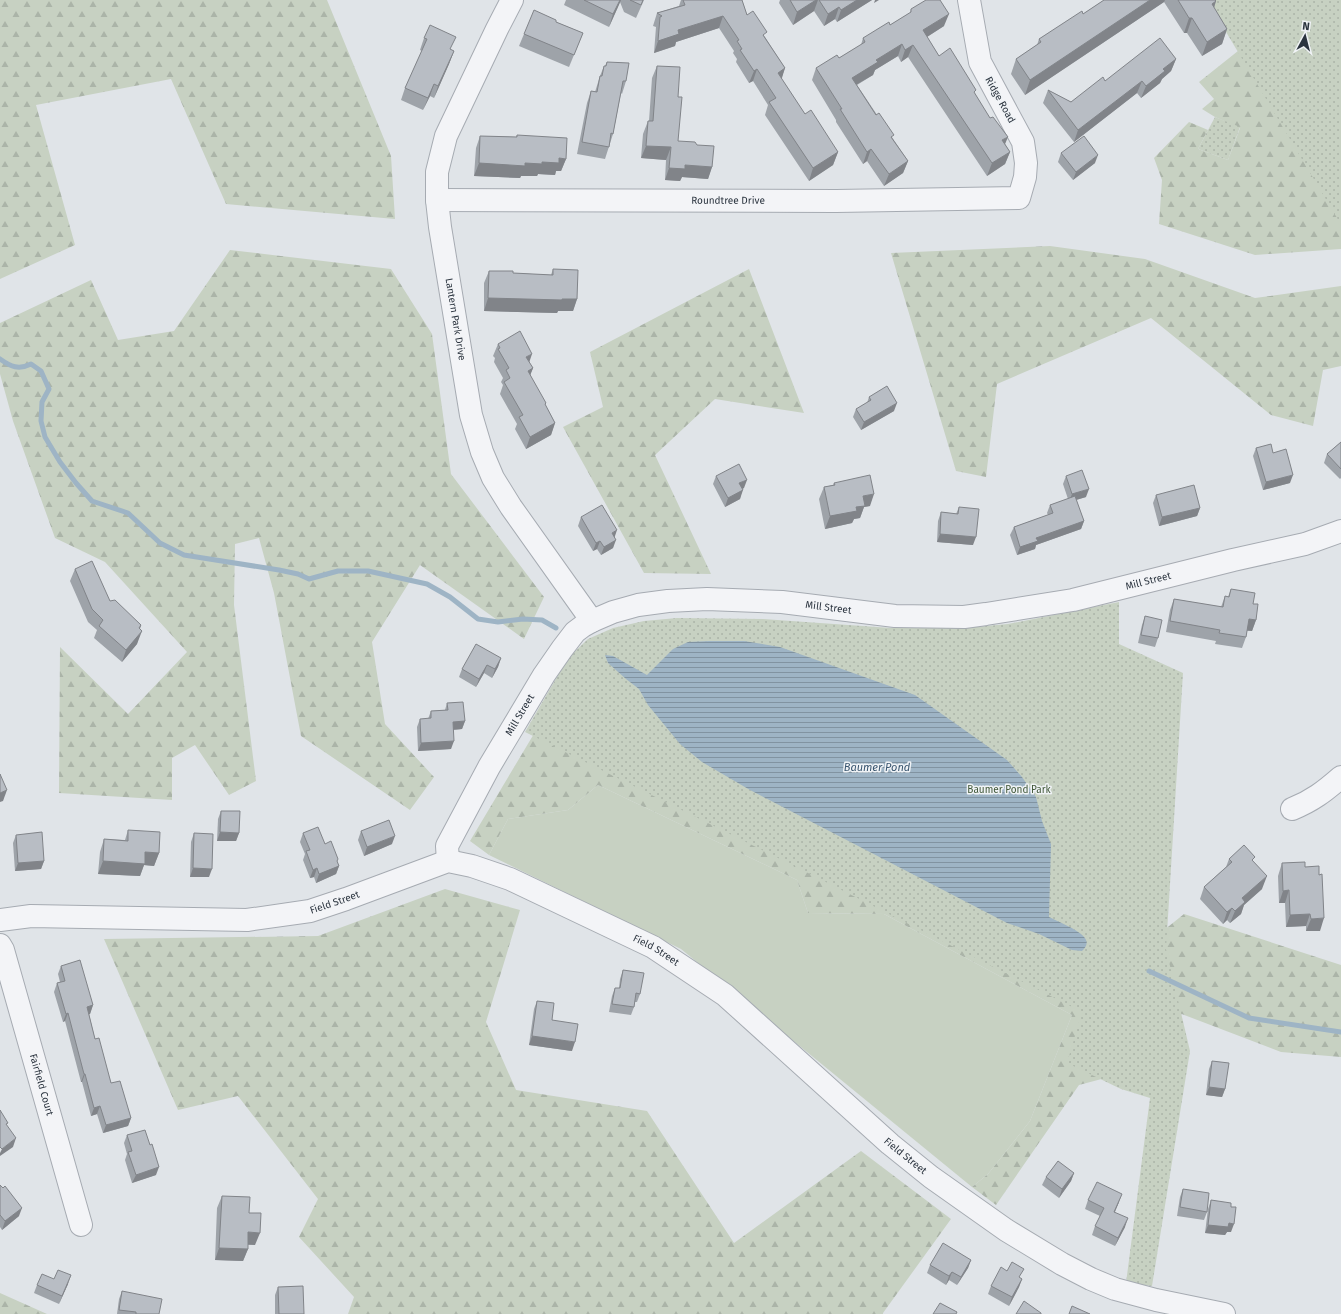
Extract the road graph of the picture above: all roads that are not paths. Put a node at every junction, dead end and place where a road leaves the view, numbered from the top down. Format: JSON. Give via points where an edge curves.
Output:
{"nodes":[{"id":1,"x":512,"y":0,"type":"edge"},
{"id":2,"x":969,"y":0,"type":"edge"},
{"id":3,"x":1019,"y":198,"type":"joint"},
{"id":4,"x":437,"y":200,"type":"junction"},
{"id":5,"x":1341,"y":531,"type":"edge"},
{"id":6,"x":592,"y":621,"type":"junction"},
{"id":7,"x":1341,"y":777,"type":"edge"},
{"id":8,"x":1292,"y":809,"type":"dead end"},
{"id":9,"x":448,"y":860,"type":"junction"},
{"id":10,"x":0,"y":920,"type":"edge"},
{"id":11,"x":0,"y":945,"type":"edge"},
{"id":12,"x":81,"y":1225,"type":"dead end"},
{"id":13,"x":1224,"y":1314,"type":"edge"}],
"edges":[{"from":1,"to":4,"type":"street","name":"Lantern Park Drive","via":[[446,136],[437,172]]},
{"from":2,"to":3,"type":"street","name":"Ridge Road","via":[[980,62],[1023,142],[1026,163]]},
{"from":3,"to":4,"type":"street","name":"Roundtree Drive","via":[[836,201]]},
{"from":4,"to":6,"type":"street","name":"Lantern Park Drive","via":[[471,415],[482,452],[492,478]]},
{"from":5,"to":6,"type":"street","name":"Mill Street","via":[[1305,544],[1073,600],[986,614],[895,616],[782,602],[707,599],[638,605]]},
{"from":6,"to":9,"type":"street","name":"Mill Street","via":[[575,632],[544,675],[516,721],[447,846]]},
{"from":7,"to":8,"type":"street","via":[[1321,795]]},
{"from":9,"to":10,"type":"street","name":"Field Street","via":[[310,911],[247,920],[31,916]]},
{"from":9,"to":13,"type":"street","name":"Field Street","via":[[510,879],[653,947],[725,996],[890,1144],[931,1177],[1006,1230],[1062,1264],[1115,1289]]},
{"from":11,"to":12,"type":"street","name":"Fairfield Court"}]}
